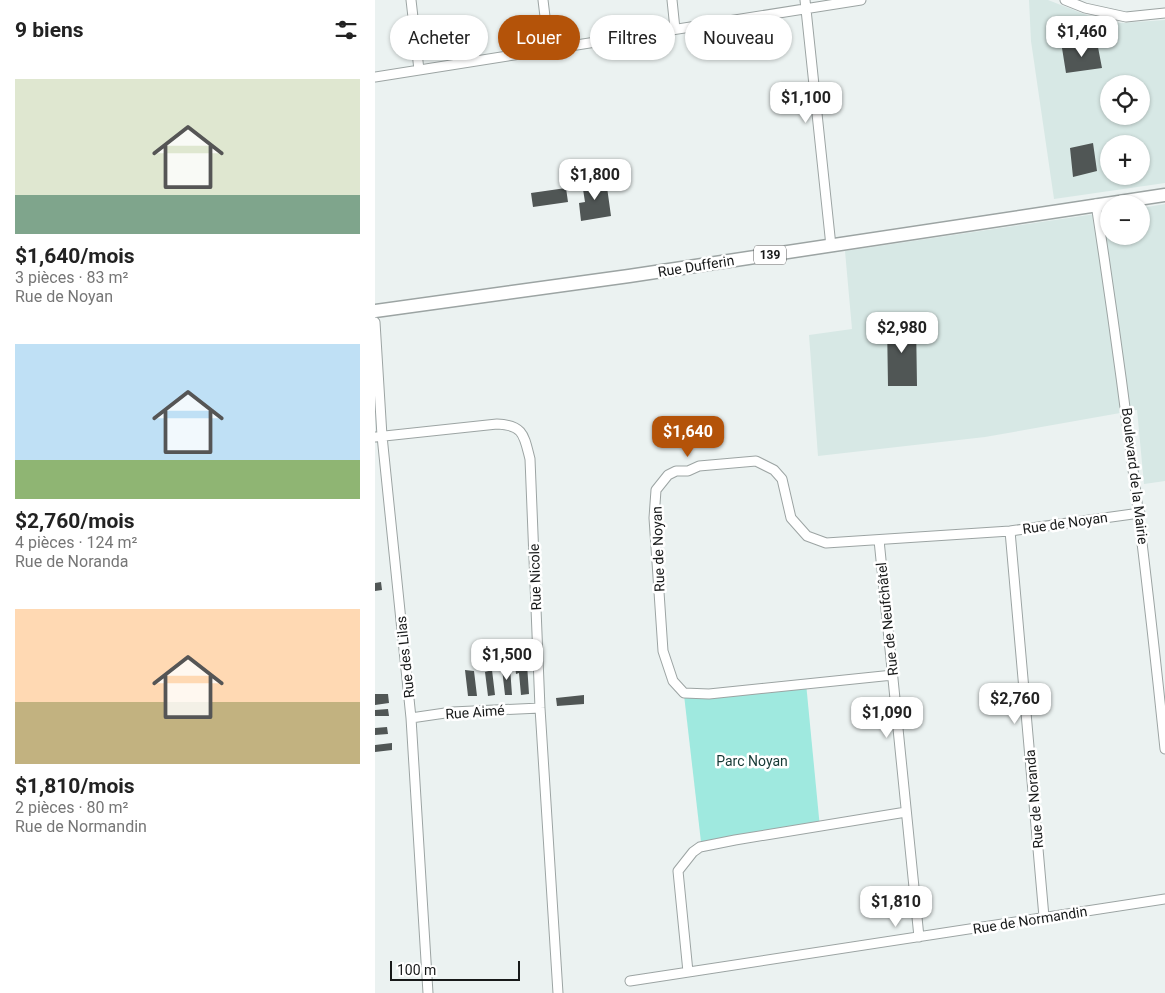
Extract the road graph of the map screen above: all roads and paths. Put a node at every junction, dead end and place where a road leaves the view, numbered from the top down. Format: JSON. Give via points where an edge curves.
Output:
{"nodes":[{"id":1,"x":411,"y":0,"type":"edge"},
{"id":2,"x":543,"y":0,"type":"edge"},
{"id":3,"x":672,"y":0,"type":"edge"},
{"id":4,"x":861,"y":0,"type":"edge"},
{"id":5,"x":1065,"y":0,"type":"edge"},
{"id":6,"x":806,"y":5,"type":"edge"},
{"id":7,"x":1165,"y":13,"type":"edge"},
{"id":8,"x":545,"y":15,"type":"edge"},
{"id":9,"x":674,"y":15,"type":"edge"},
{"id":10,"x":675,"y":29,"type":"edge"},
{"id":11,"x":498,"y":58,"type":"edge"},
{"id":12,"x":419,"y":70,"type":"junction"},
{"id":13,"x":375,"y":77,"type":"edge"},
{"id":14,"x":1165,"y":195,"type":"edge"},
{"id":15,"x":1096,"y":204,"type":"junction"},
{"id":16,"x":831,"y":246,"type":"junction"},
{"id":17,"x":375,"y":311,"type":"edge"},
{"id":18,"x":375,"y":322,"type":"edge"},
{"id":19,"x":379,"y":436,"type":"edge"},
{"id":20,"x":1140,"y":513,"type":"junction"},
{"id":21,"x":1010,"y":531,"type":"junction"},
{"id":22,"x":879,"y":540,"type":"junction"},
{"id":23,"x":1165,"y":641,"type":"edge"},
{"id":24,"x":1154,"y":642,"type":"junction"},
{"id":25,"x":893,"y":675,"type":"junction"},
{"id":26,"x":540,"y":708,"type":"junction"},
{"id":27,"x":411,"y":718,"type":"junction"},
{"id":28,"x":1165,"y":749,"type":"edge"},
{"id":29,"x":906,"y":812,"type":"junction"},
{"id":30,"x":1165,"y":899,"type":"edge"},
{"id":31,"x":1044,"y":918,"type":"junction"},
{"id":32,"x":919,"y":936,"type":"junction"},
{"id":33,"x":688,"y":972,"type":"junction"},
{"id":34,"x":630,"y":980,"type":"dead end"},
{"id":35,"x":428,"y":993,"type":"edge"},
{"id":36,"x":558,"y":993,"type":"edge"}],
"edges":[{"from":1,"to":12,"type":"street"},
{"from":2,"to":8,"type":"street"},
{"from":3,"to":9,"type":"street"},
{"from":4,"to":6,"type":"street"},
{"from":5,"to":7,"type":"street","via":[[1126,17]]},
{"from":6,"to":10,"type":"street"},
{"from":6,"to":16,"type":"street"},
{"from":11,"to":12,"type":"street"},
{"from":12,"to":13,"type":"street"},
{"from":14,"to":15,"type":"main road","name":"Rue Dufferin","number":"139"},
{"from":15,"to":16,"type":"main road","name":"Rue Dufferin","number":"139"},
{"from":15,"to":20,"type":"street","name":"Boulevard de la Mairie"},
{"from":16,"to":17,"type":"main road","name":"Rue Dufferin","number":"139"},
{"from":18,"to":19,"type":"street","name":"Rue des Lilas"},
{"from":19,"to":26,"type":"street","name":"Rue Nicole","via":[[497,424],[512,424],[524,435],[530,459]]},
{"from":19,"to":27,"type":"street","name":"Rue des Lilas"},
{"from":20,"to":21,"type":"street","name":"Rue de Noyan"},
{"from":20,"to":24,"type":"street","name":"Boulevard de la Mairie"},
{"from":21,"to":22,"type":"street","name":"Rue de Noyan"},
{"from":21,"to":31,"type":"street","name":"Rue de Noranda"},
{"from":22,"to":25,"type":"street","name":"Rue de Neufchâtel"},
{"from":22,"to":25,"type":"street","name":"Rue de Noyan","via":[[827,543],[807,536],[791,518],[781,479],[774,470],[756,461],[676,471],[668,474],[657,490],[654,518],[663,651],[673,681],[684,693],[709,694]]},
{"from":23,"to":24,"type":"street"},
{"from":24,"to":28,"type":"street","name":"Boulevard de la Mairie"},
{"from":25,"to":29,"type":"street","name":"Rue de Neufchâtel"},
{"from":26,"to":27,"type":"street","name":"Rue Aimé","via":[[452,712]]},
{"from":26,"to":36,"type":"street","name":"Rue Nicole"},
{"from":27,"to":35,"type":"street","name":"Rue des Lilas"},
{"from":29,"to":32,"type":"street","name":"Rue de Neufchâtel"},
{"from":29,"to":33,"type":"street","via":[[735,840],[700,847],[693,852],[678,871]]},
{"from":30,"to":31,"type":"street","name":"Rue de Normandin"},
{"from":31,"to":32,"type":"street","name":"Rue de Normandin"},
{"from":32,"to":33,"type":"street","name":"Rue de Normandin"},
{"from":33,"to":34,"type":"street","name":"Rue de Normandin"}]}
